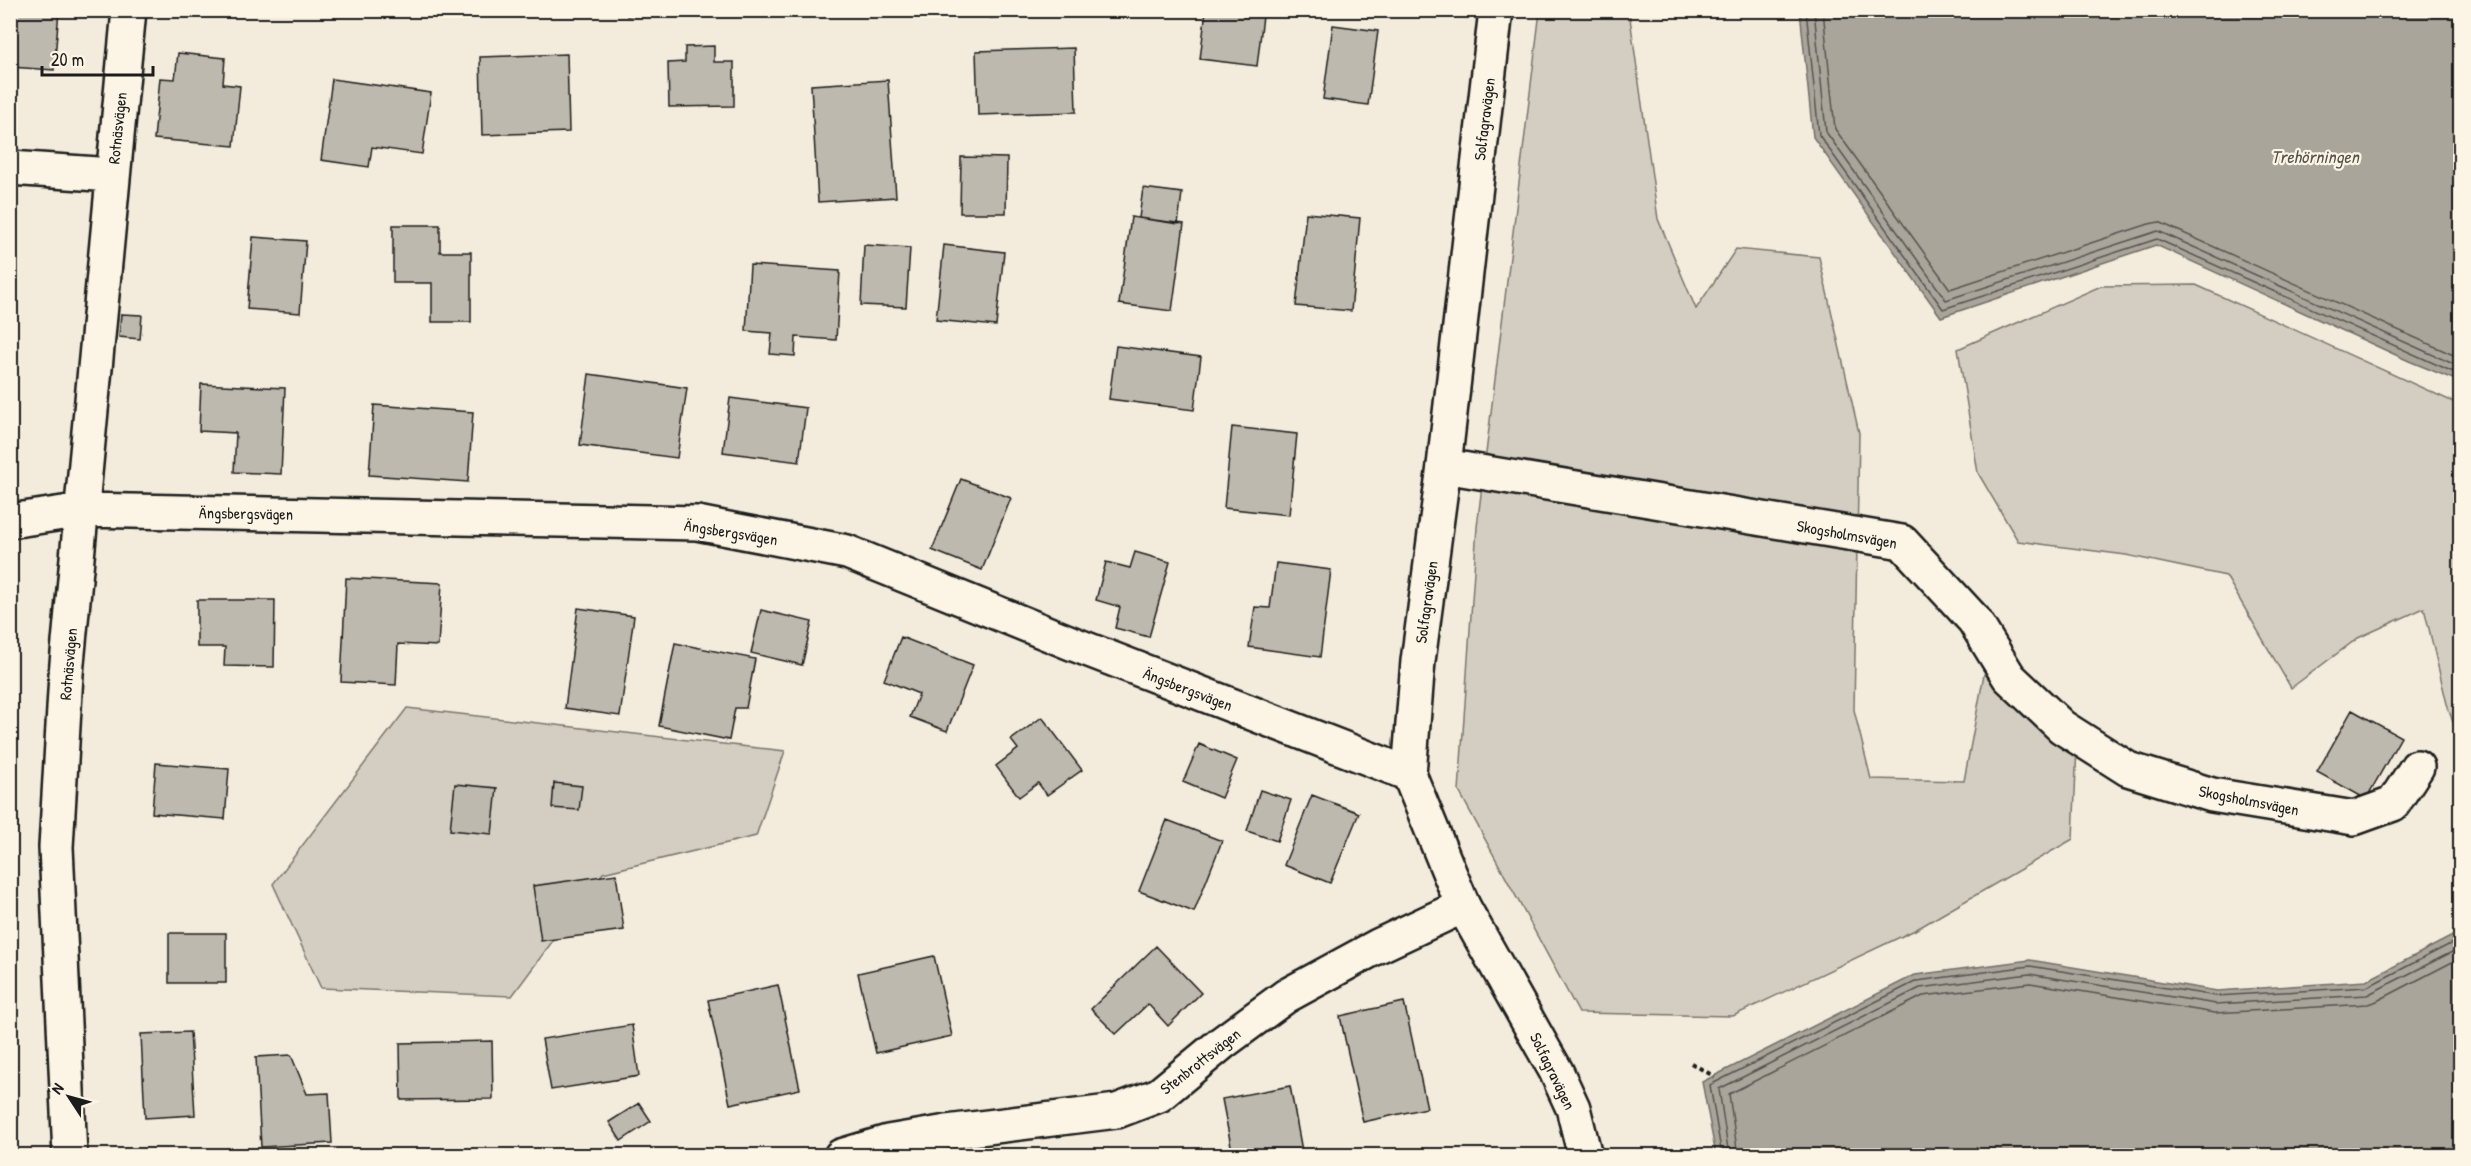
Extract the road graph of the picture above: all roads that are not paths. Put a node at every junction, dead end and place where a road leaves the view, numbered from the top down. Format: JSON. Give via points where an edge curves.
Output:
{"nodes":[{"id":1,"x":129,"y":10,"type":"edge"},
{"id":2,"x":1496,"y":10,"type":"edge"},
{"id":3,"x":10,"y":168,"type":"edge"},
{"id":4,"x":112,"y":175,"type":"junction"},
{"id":5,"x":1444,"y":466,"type":"junction"},
{"id":6,"x":83,"y":510,"type":"junction"},
{"id":7,"x":10,"y":521,"type":"edge"},
{"id":8,"x":2417,"y":767,"type":"dead end"},
{"id":9,"x":1408,"y":774,"type":"junction"},
{"id":10,"x":1463,"y":906,"type":"junction"},
{"id":11,"x":70,"y":1155,"type":"edge"},
{"id":12,"x":841,"y":1155,"type":"edge"},
{"id":13,"x":1585,"y":1155,"type":"edge"}],
"edges":[{"from":1,"to":4,"type":"street","name":"Rotnäsvägen"},
{"from":2,"to":5,"type":"street","name":"Solfagravägen"},
{"from":3,"to":4,"type":"street","name":"Rotnäsvägen"},
{"from":4,"to":6,"type":"street","name":"Rotnäsvägen"},
{"from":5,"to":8,"type":"street","name":"Skogsholmsvägen","via":[[1902,542],[1974,620],[2009,677],[2062,727],[2128,769],[2159,779],[2212,795],[2354,818],[2393,804]]},
{"from":5,"to":9,"type":"street","name":"Solfagravägen","via":[[1418,661]]},
{"from":6,"to":7,"type":"street","name":"Ängsbergsvägen"},
{"from":6,"to":9,"type":"street","name":"Ängsbergsvägen","via":[[697,523],[847,552]]},
{"from":6,"to":11,"type":"street","name":"Rotnäsvägen","via":[[66,674],[56,847]]},
{"from":9,"to":10,"type":"street","name":"Solfagravägen"},
{"from":10,"to":12,"type":"street","name":"Stenbrottsvägen","via":[[1286,996],[1159,1095],[1117,1111],[947,1132]]},
{"from":10,"to":13,"type":"street","name":"Solfagravägen","via":[[1556,1071],[1573,1108]]}]}
